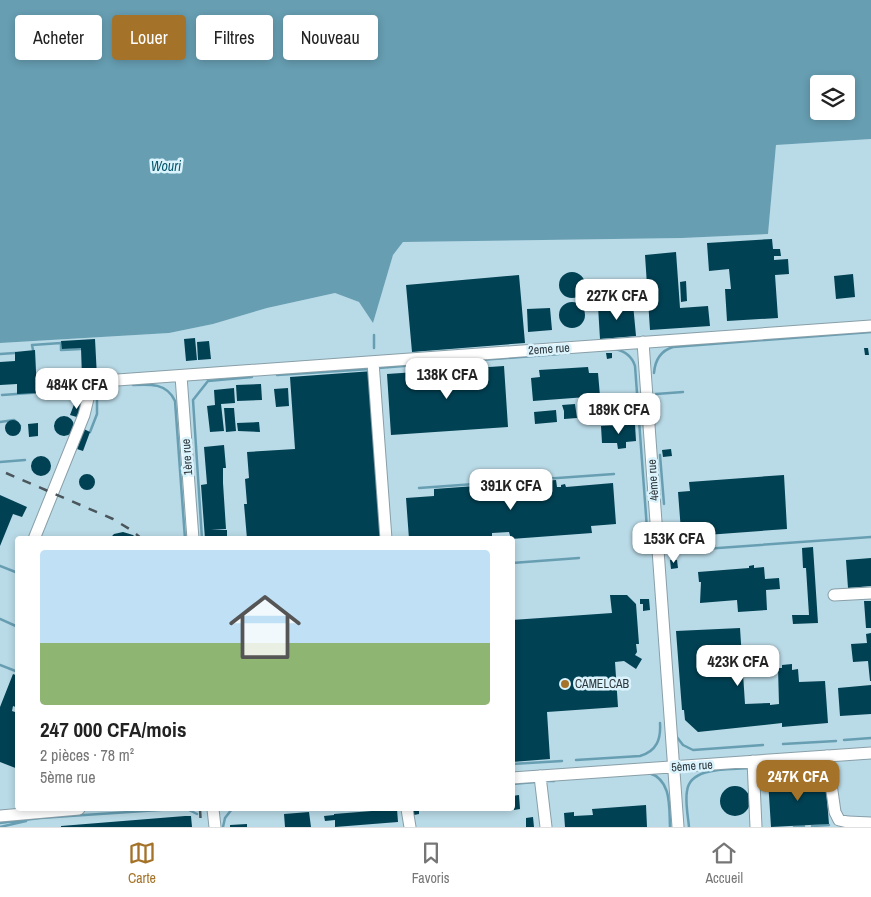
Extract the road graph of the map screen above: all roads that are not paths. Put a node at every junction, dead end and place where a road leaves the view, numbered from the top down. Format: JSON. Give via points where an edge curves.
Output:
{"nodes":[{"id":1,"x":871,"y":326,"type":"edge"},
{"id":2,"x":643,"y":342,"type":"junction"},
{"id":3,"x":373,"y":362,"type":"junction"},
{"id":4,"x":181,"y":376,"type":"junction"},
{"id":5,"x":92,"y":382,"type":"junction"},
{"id":6,"x":48,"y":386,"type":"dead end"},
{"id":7,"x":35,"y":536,"type":"edge"},
{"id":8,"x":193,"y":536,"type":"edge"},
{"id":9,"x":386,"y":536,"type":"edge"},
{"id":10,"x":871,"y":593,"type":"edge"},
{"id":11,"x":834,"y":595,"type":"dead end"},
{"id":12,"x":871,"y":753,"type":"edge"},
{"id":13,"x":827,"y":756,"type":"junction"},
{"id":14,"x":753,"y":761,"type":"junction"},
{"id":15,"x":673,"y":767,"type":"junction"},
{"id":16,"x":540,"y":776,"type":"junction"},
{"id":17,"x":515,"y":778,"type":"edge"},
{"id":18,"x":46,"y":811,"type":"edge"},
{"id":19,"x":213,"y":811,"type":"edge"},
{"id":20,"x":407,"y":811,"type":"edge"},
{"id":21,"x":0,"y":816,"type":"edge"},
{"id":22,"x":871,"y":823,"type":"edge"},
{"id":23,"x":215,"y":827,"type":"edge"},
{"id":24,"x":410,"y":827,"type":"edge"},
{"id":25,"x":546,"y":827,"type":"edge"},
{"id":26,"x":678,"y":827,"type":"edge"},
{"id":27,"x":756,"y":827,"type":"edge"}],
"edges":[{"from":1,"to":2,"type":"street","name":"2eme rue"},
{"from":2,"to":3,"type":"street","name":"2eme rue"},
{"from":2,"to":15,"type":"street","name":"4ème rue"},
{"from":3,"to":4,"type":"street","name":"2eme rue"},
{"from":3,"to":9,"type":"street"},
{"from":4,"to":5,"type":"street","name":"2eme rue"},
{"from":4,"to":8,"type":"street","name":"1ère rue"},
{"from":5,"to":6,"type":"street","name":"2eme rue"},
{"from":5,"to":7,"type":"street","via":[[84,415]]},
{"from":10,"to":11,"type":"street"},
{"from":12,"to":13,"type":"street","name":"5ème rue"},
{"from":13,"to":14,"type":"street","name":"5ème rue"},
{"from":13,"to":22,"type":"street","via":[[839,820]]},
{"from":14,"to":15,"type":"street","name":"5ème rue"},
{"from":14,"to":27,"type":"street"},
{"from":15,"to":16,"type":"street","name":"5ème rue"},
{"from":15,"to":26,"type":"street","name":"4ème rue"},
{"from":16,"to":17,"type":"street","name":"5ème rue"},
{"from":16,"to":25,"type":"street"},
{"from":18,"to":21,"type":"street"},
{"from":19,"to":23,"type":"street"},
{"from":20,"to":24,"type":"street"}]}
